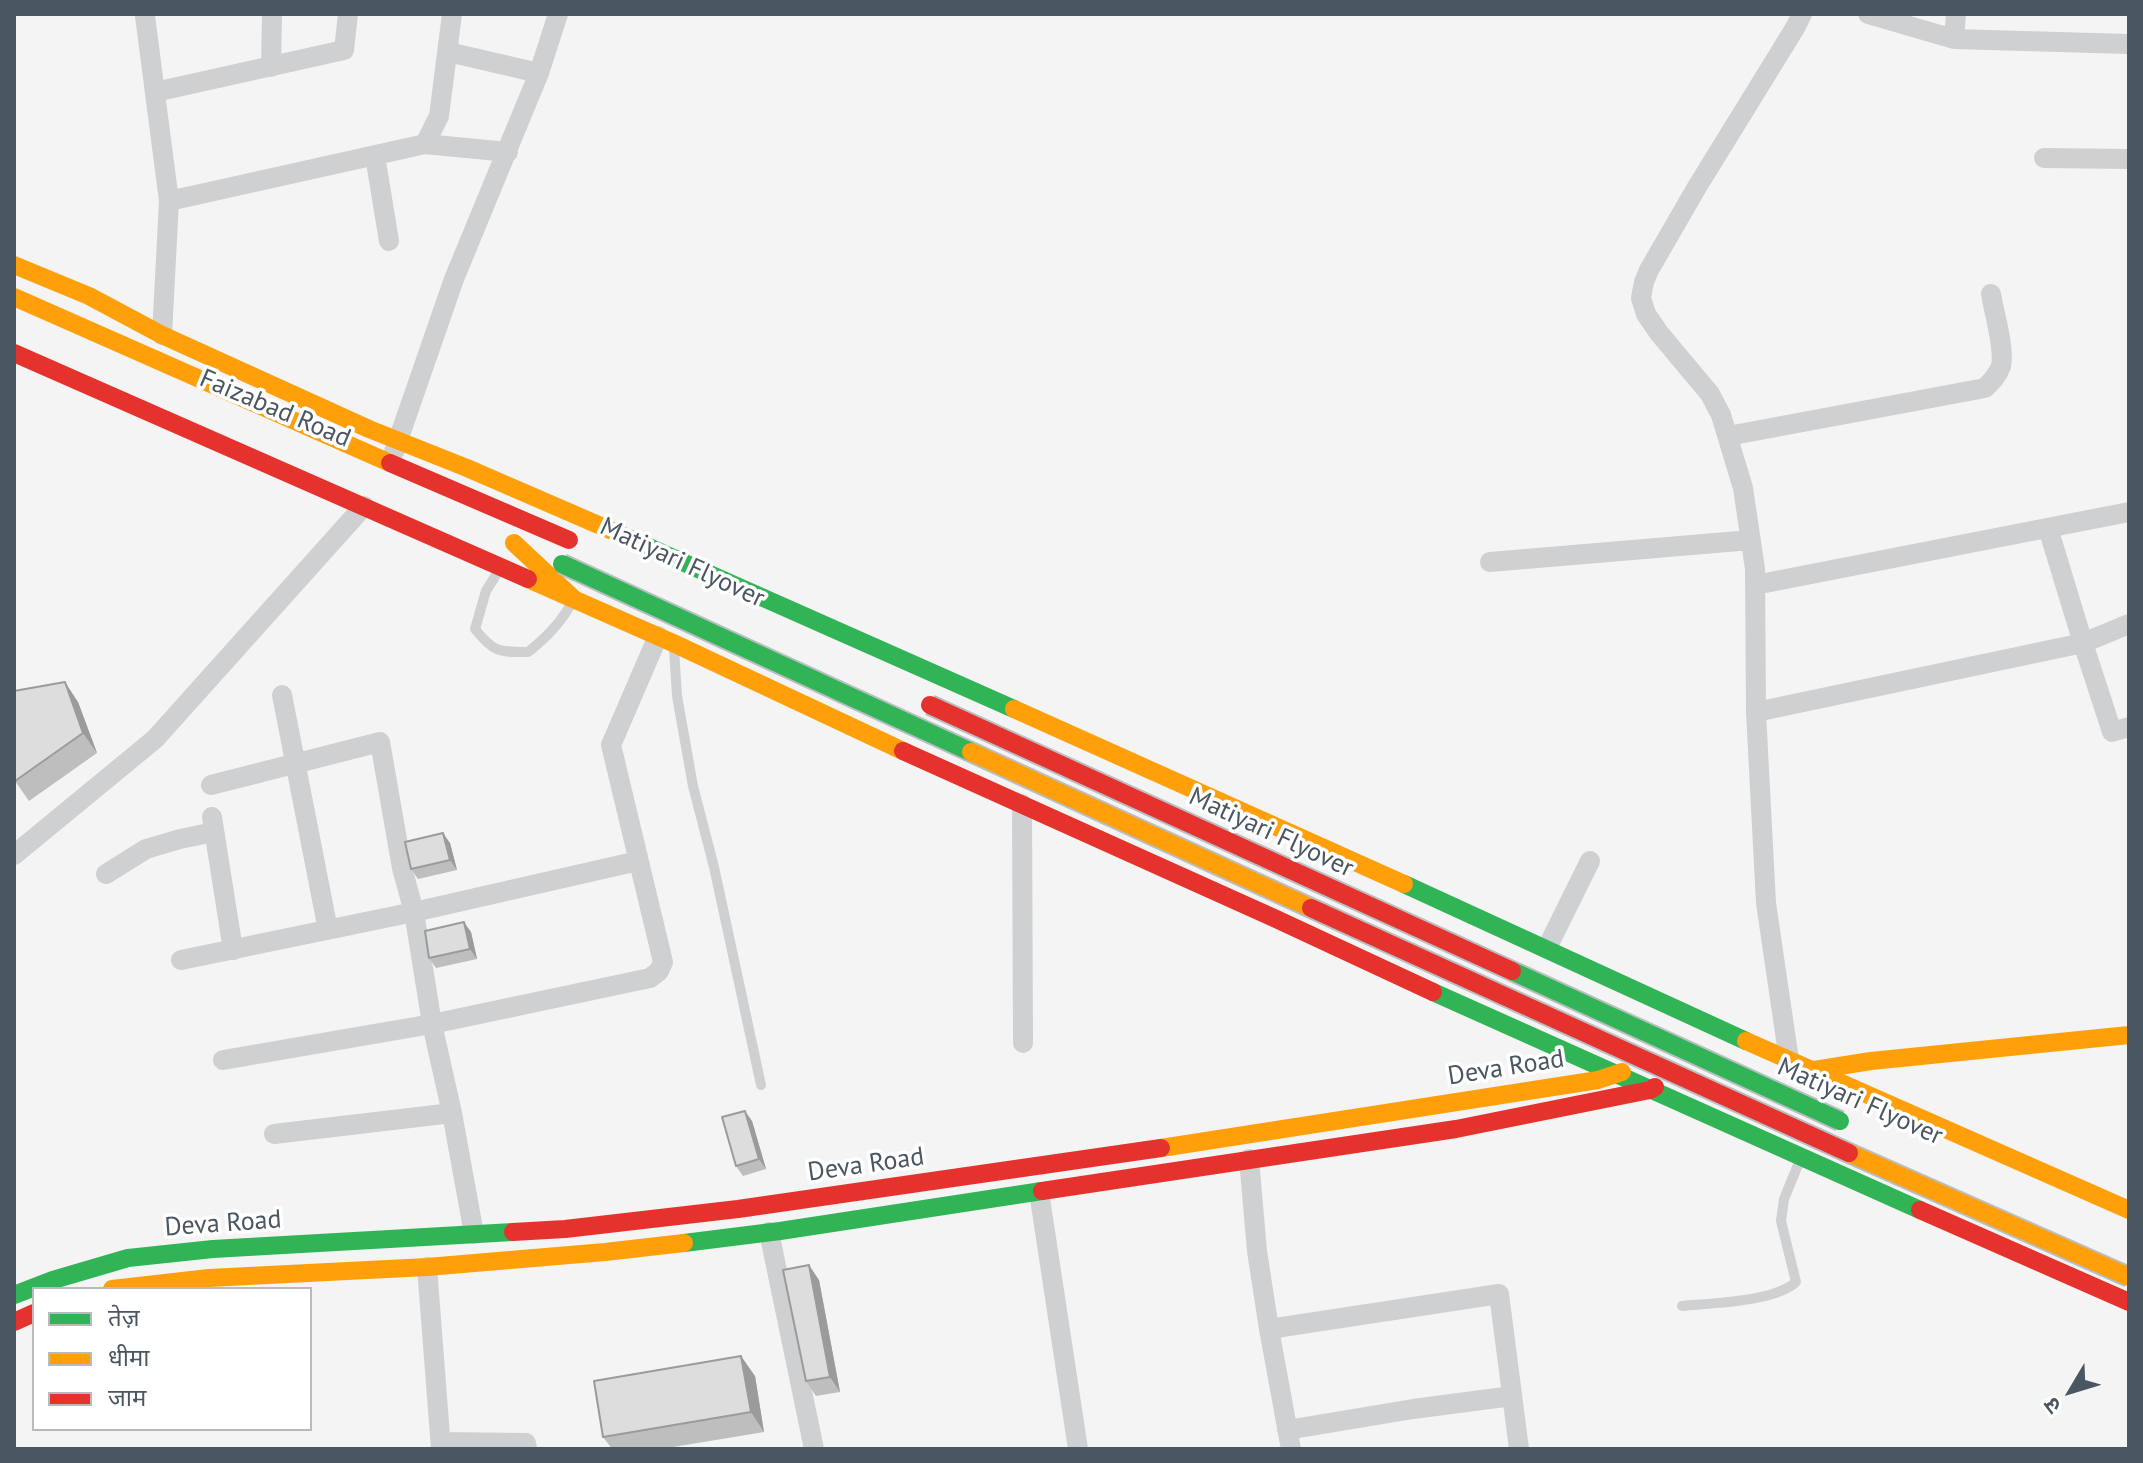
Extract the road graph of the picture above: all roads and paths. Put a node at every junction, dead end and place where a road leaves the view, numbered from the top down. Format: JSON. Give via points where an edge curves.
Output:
{"nodes":[{"id":1,"x":272,"y":14,"type":"edge"},
{"id":2,"x":348,"y":14,"type":"edge"},
{"id":3,"x":452,"y":14,"type":"edge"},
{"id":4,"x":558,"y":14,"type":"edge"},
{"id":5,"x":1802,"y":14,"type":"edge"},
{"id":6,"x":1868,"y":14,"type":"edge"},
{"id":7,"x":1956,"y":14,"type":"edge"},
{"id":8,"x":145,"y":16,"type":"dead end"},
{"id":9,"x":1954,"y":39,"type":"junction"},
{"id":10,"x":2129,"y":44,"type":"edge"},
{"id":11,"x":448,"y":52,"type":"junction"},
{"id":12,"x":271,"y":67,"type":"junction"},
{"id":13,"x":539,"y":73,"type":"junction"},
{"id":14,"x":155,"y":92,"type":"junction"},
{"id":15,"x":425,"y":144,"type":"junction"},
{"id":16,"x":508,"y":152,"type":"junction"},
{"id":17,"x":375,"y":156,"type":"junction"},
{"id":18,"x":2044,"y":158,"type":"dead end"},
{"id":19,"x":2129,"y":159,"type":"edge"},
{"id":20,"x":169,"y":201,"type":"junction"},
{"id":21,"x":389,"y":241,"type":"dead end"},
{"id":22,"x":14,"y":265,"type":"edge"},
{"id":23,"x":1991,"y":294,"type":"dead end"},
{"id":24,"x":14,"y":297,"type":"edge"},
{"id":25,"x":162,"y":335,"type":"junction"},
{"id":26,"x":14,"y":353,"type":"edge"},
{"id":27,"x":369,"y":429,"type":"junction"},
{"id":28,"x":327,"y":436,"type":"junction"},
{"id":29,"x":1728,"y":436,"type":"junction"},
{"id":30,"x":397,"y":440,"type":"junction"},
{"id":31,"x":390,"y":463,"type":"junction"},
{"id":32,"x":364,"y":506,"type":"junction"},
{"id":33,"x":2129,"y":512,"type":"edge"},
{"id":34,"x":2048,"y":528,"type":"junction"},
{"id":35,"x":1751,"y":540,"type":"junction"},
{"id":36,"x":576,"y":543,"type":"dead end"},
{"id":37,"x":1490,"y":562,"type":"dead end"},
{"id":38,"x":501,"y":566,"type":"junction"},
{"id":39,"x":1755,"y":585,"type":"junction"},
{"id":40,"x":573,"y":598,"type":"junction"},
{"id":41,"x":2129,"y":624,"type":"edge"},
{"id":42,"x":666,"y":640,"type":"junction"},
{"id":43,"x":2083,"y":643,"type":"junction"},
{"id":44,"x":282,"y":695,"type":"dead end"},
{"id":45,"x":913,"y":698,"type":"dead end"},
{"id":46,"x":1756,"y":712,"type":"junction"},
{"id":47,"x":2129,"y":727,"type":"edge"},
{"id":48,"x":297,"y":763,"type":"junction"},
{"id":49,"x":211,"y":785,"type":"dead end"},
{"id":50,"x":1022,"y":804,"type":"junction"},
{"id":51,"x":14,"y":855,"type":"edge"},
{"id":52,"x":638,"y":861,"type":"junction"},
{"id":53,"x":1590,"y":861,"type":"dead end"},
{"id":54,"x":106,"y":874,"type":"dead end"},
{"id":55,"x":414,"y":912,"type":"junction"},
{"id":56,"x":328,"y":930,"type":"junction"},
{"id":57,"x":1547,"y":948,"type":"junction"},
{"id":58,"x":233,"y":950,"type":"junction"},
{"id":59,"x":181,"y":960,"type":"dead end"},
{"id":60,"x":432,"y":1024,"type":"junction"},
{"id":61,"x":1715,"y":1027,"type":"junction"},
{"id":62,"x":2129,"y":1035,"type":"edge"},
{"id":63,"x":1745,"y":1041,"type":"junction"},
{"id":64,"x":1023,"y":1043,"type":"dead end"},
{"id":65,"x":223,"y":1060,"type":"dead end"},
{"id":66,"x":1789,"y":1060,"type":"junction"},
{"id":67,"x":1814,"y":1070,"type":"junction"},
{"id":68,"x":1616,"y":1074,"type":"junction"},
{"id":69,"x":761,"y":1085,"type":"dead end"},
{"id":70,"x":1650,"y":1090,"type":"junction"},
{"id":71,"x":452,"y":1113,"type":"junction"},
{"id":72,"x":1859,"y":1130,"type":"dead end"},
{"id":73,"x":274,"y":1134,"type":"dead end"},
{"id":74,"x":1800,"y":1158,"type":"junction"},
{"id":75,"x":1249,"y":1159,"type":"junction"},
{"id":76,"x":1039,"y":1192,"type":"junction"},
{"id":77,"x":2129,"y":1210,"type":"edge"},
{"id":78,"x":769,"y":1232,"type":"junction"},
{"id":79,"x":474,"y":1234,"type":"junction"},
{"id":80,"x":427,"y":1267,"type":"junction"},
{"id":81,"x":2129,"y":1277,"type":"edge"},
{"id":82,"x":35,"y":1287,"type":"edge"},
{"id":83,"x":130,"y":1287,"type":"edge"},
{"id":84,"x":2129,"y":1302,"type":"edge"},
{"id":85,"x":1682,"y":1306,"type":"dead end"},
{"id":86,"x":1269,"y":1329,"type":"junction"},
{"id":87,"x":1512,"y":1396,"type":"junction"},
{"id":88,"x":1289,"y":1439,"type":"edge"},
{"id":89,"x":441,"y":1445,"type":"edge"},
{"id":90,"x":527,"y":1449,"type":"edge"},
{"id":91,"x":814,"y":1449,"type":"edge"},
{"id":92,"x":1078,"y":1449,"type":"edge"},
{"id":93,"x":1519,"y":1449,"type":"edge"}],
"edges":[{"from":1,"to":12,"type":"street"},
{"from":2,"to":12,"type":"street","via":[[344,50]]},
{"from":3,"to":11,"type":"street"},
{"from":4,"to":13,"type":"street"},
{"from":5,"to":29,"type":"street","via":[[1697,187],[1644,282],[1641,298],[1659,333],[1710,394]]},
{"from":6,"to":9,"type":"street"},
{"from":7,"to":9,"type":"street"},
{"from":8,"to":14,"type":"street"},
{"from":9,"to":10,"type":"street"},
{"from":11,"to":13,"type":"street"},
{"from":11,"to":15,"type":"street","via":[[439,116]]},
{"from":12,"to":14,"type":"street"},
{"from":13,"to":16,"type":"street"},
{"from":14,"to":20,"type":"street"},
{"from":15,"to":16,"type":"street"},
{"from":15,"to":17,"type":"street"},
{"from":16,"to":30,"type":"street","via":[[454,279]]},
{"from":17,"to":20,"type":"street"},
{"from":17,"to":21,"type":"street"},
{"from":18,"to":19,"type":"street"},
{"from":20,"to":25,"type":"street"},
{"from":22,"to":25,"type":"main road","via":[[89,296]]},
{"from":23,"to":29,"type":"street","via":[[2001,365],[1985,388]]},
{"from":24,"to":28,"type":"main road","name":"Faizabad Road"},
{"from":25,"to":27,"type":"main road"},
{"from":26,"to":32,"type":"main road"},
{"from":27,"to":28,"type":"main road"},
{"from":27,"to":30,"type":"main road"},
{"from":28,"to":31,"type":"main road","name":"Faizabad Road"},
{"from":29,"to":35,"type":"street"},
{"from":30,"to":31,"type":"street"},
{"from":30,"to":57,"type":"main road","via":[[660,551]]},
{"from":31,"to":36,"type":"main road","name":"Matiyari Flyover"},
{"from":32,"to":38,"type":"main road"},
{"from":32,"to":51,"type":"street","via":[[155,739]]},
{"from":33,"to":34,"type":"street"},
{"from":34,"to":39,"type":"street"},
{"from":34,"to":43,"type":"street"},
{"from":35,"to":37,"type":"street"},
{"from":35,"to":39,"type":"street"},
{"from":38,"to":40,"type":"main road"},
{"from":38,"to":40,"type":"lane","via":[[486,591],[475,629],[501,652],[528,652],[552,632]]},
{"from":39,"to":46,"type":"street"},
{"from":40,"to":42,"type":"main road"},
{"from":40,"to":81,"type":"main road","name":"Matiyari Flyover","bridge":true,"via":[[508,540],[1710,1091]]},
{"from":41,"to":43,"type":"street"},
{"from":42,"to":50,"type":"main road"},
{"from":42,"to":52,"type":"street","via":[[611,745]]},
{"from":42,"to":69,"type":"lane","via":[[693,786]]},
{"from":43,"to":46,"type":"street"},
{"from":43,"to":47,"type":"street","via":[[2112,732]]},
{"from":44,"to":48,"type":"street"},
{"from":45,"to":72,"type":"main road","name":"Matiyari Flyover","bridge":true},
{"from":46,"to":66,"type":"street","via":[[1766,903]]},
{"from":48,"to":49,"type":"street"},
{"from":48,"to":55,"type":"street","via":[[380,742]]},
{"from":48,"to":56,"type":"street"},
{"from":50,"to":64,"type":"street"},
{"from":50,"to":68,"type":"main road"},
{"from":52,"to":55,"type":"street"},
{"from":52,"to":60,"type":"street","via":[[663,962],[659,971],[650,978]]},
{"from":53,"to":57,"type":"street"},
{"from":54,"to":58,"type":"street","via":[[146,849],[213,825]]},
{"from":55,"to":56,"type":"street"},
{"from":55,"to":60,"type":"street"},
{"from":56,"to":58,"type":"street"},
{"from":57,"to":61,"type":"main road"},
{"from":58,"to":59,"type":"street"},
{"from":60,"to":65,"type":"street"},
{"from":60,"to":71,"type":"street"},
{"from":61,"to":63,"type":"main road"},
{"from":61,"to":68,"type":"main road","name":"Deva Road"},
{"from":62,"to":67,"type":"main road"},
{"from":63,"to":66,"type":"main road"},
{"from":63,"to":70,"type":"main road","name":"Deva Road"},
{"from":66,"to":67,"type":"main road"},
{"from":67,"to":77,"type":"main road"},
{"from":68,"to":70,"type":"main road"},
{"from":68,"to":79,"type":"main road","name":"Deva Road","via":[[1094,1159],[738,1209]]},
{"from":70,"to":74,"type":"main road"},
{"from":70,"to":75,"type":"main road","name":"Deva Road","via":[[1456,1129]]},
{"from":71,"to":73,"type":"street"},
{"from":71,"to":79,"type":"street"},
{"from":74,"to":84,"type":"main road"},
{"from":74,"to":85,"type":"lane","via":[[1781,1221],[1796,1282],[1787,1290],[1744,1300]]},
{"from":75,"to":76,"type":"main road","name":"Deva Road"},
{"from":75,"to":86,"type":"street"},
{"from":76,"to":78,"type":"main road","name":"Deva Road"},
{"from":76,"to":92,"type":"street"},
{"from":78,"to":80,"type":"main road","name":"Deva Road"},
{"from":78,"to":91,"type":"street"},
{"from":79,"to":82,"type":"main road","name":"Deva Road","via":[[128,1258]]},
{"from":80,"to":83,"type":"main road","name":"Deva Road"},
{"from":80,"to":89,"type":"street"},
{"from":86,"to":87,"type":"street","via":[[1499,1294]]},
{"from":86,"to":88,"type":"street"},
{"from":87,"to":88,"type":"street","via":[[1413,1409]]},
{"from":87,"to":93,"type":"street"},
{"from":89,"to":90,"type":"street","via":[[526,1443]]}]}
